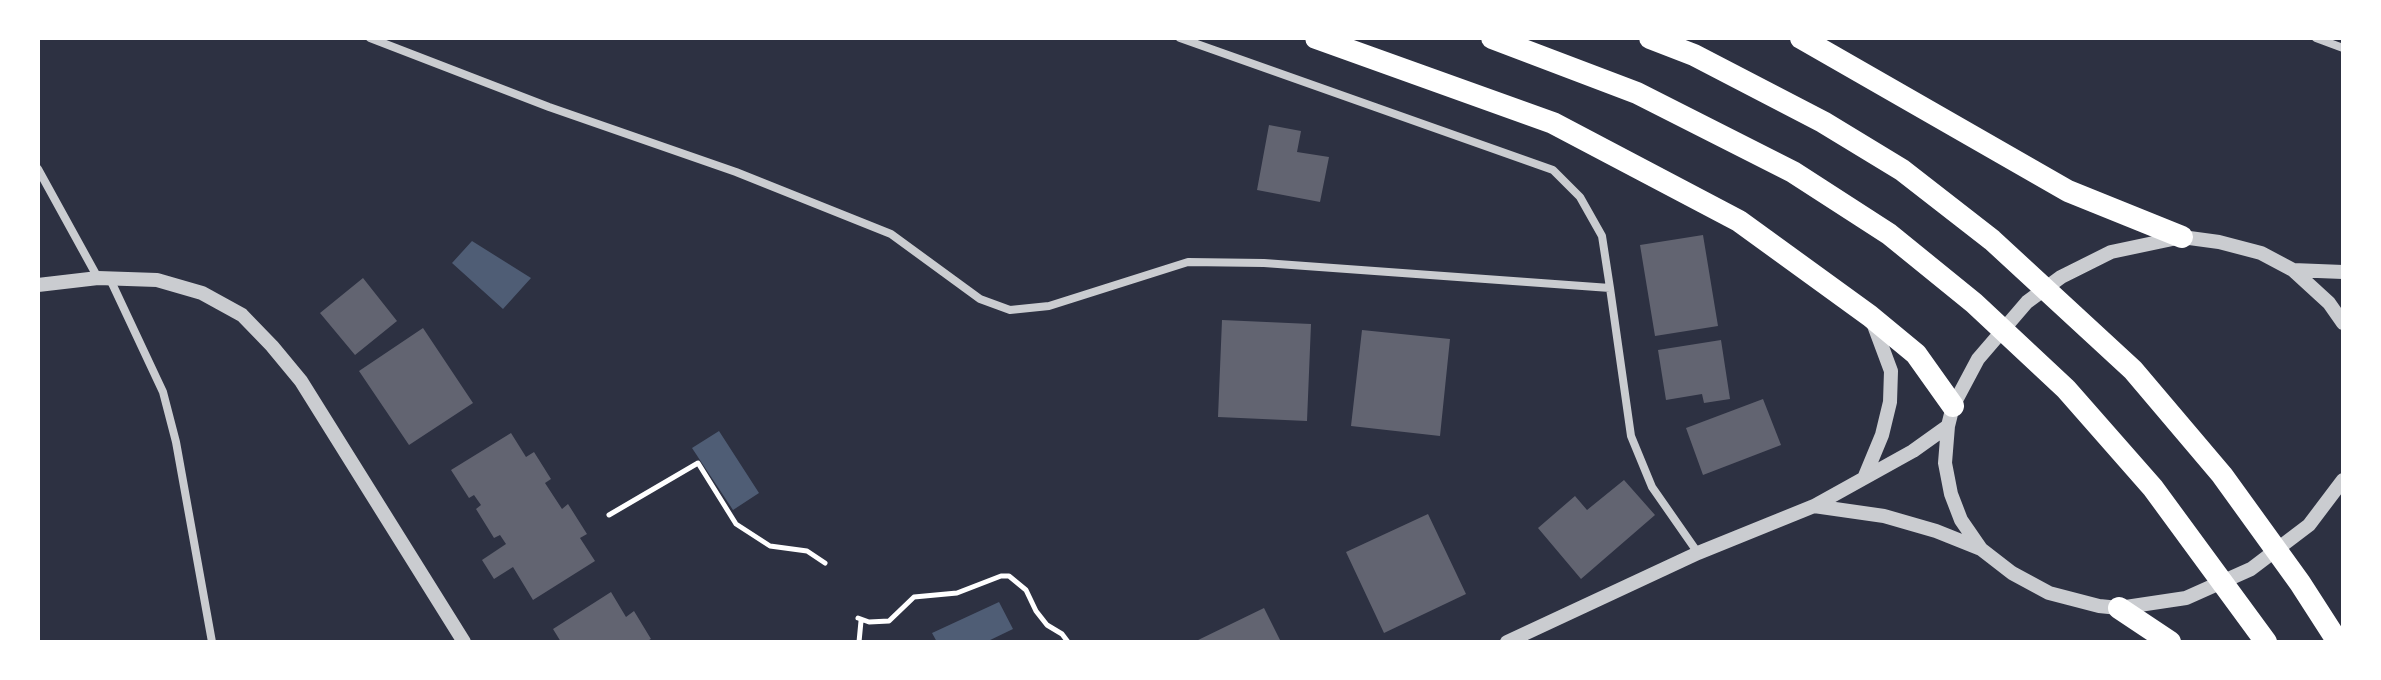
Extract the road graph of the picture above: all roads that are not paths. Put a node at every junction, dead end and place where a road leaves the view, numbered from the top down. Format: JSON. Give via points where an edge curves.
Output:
{"nodes":[{"id":1,"x":370,"y":38,"type":"edge"},
{"id":2,"x":1180,"y":38,"type":"edge"},
{"id":3,"x":1316,"y":38,"type":"edge"},
{"id":4,"x":1492,"y":38,"type":"edge"},
{"id":5,"x":1650,"y":38,"type":"edge"},
{"id":6,"x":1801,"y":38,"type":"edge"},
{"id":7,"x":2316,"y":38,"type":"edge"},
{"id":8,"x":2343,"y":48,"type":"edge"},
{"id":9,"x":38,"y":169,"type":"edge"},
{"id":10,"x":2182,"y":237,"type":"junction"},
{"id":11,"x":2293,"y":270,"type":"junction"},
{"id":12,"x":2343,"y":272,"type":"edge"},
{"id":13,"x":104,"y":278,"type":"junction"},
{"id":14,"x":38,"y":285,"type":"edge"},
{"id":15,"x":1610,"y":288,"type":"junction"},
{"id":16,"x":1870,"y":316,"type":"junction"},
{"id":17,"x":2343,"y":323,"type":"edge"},
{"id":18,"x":1950,"y":416,"type":"junction"},
{"id":19,"x":1865,"y":476,"type":"junction"},
{"id":20,"x":2343,"y":480,"type":"edge"},
{"id":21,"x":1814,"y":506,"type":"junction"},
{"id":22,"x":1981,"y":549,"type":"junction"},
{"id":23,"x":1698,"y":553,"type":"junction"},
{"id":24,"x":2119,"y":608,"type":"junction"},
{"id":25,"x":1515,"y":640,"type":"edge"},
{"id":26,"x":212,"y":642,"type":"edge"},
{"id":27,"x":464,"y":642,"type":"edge"},
{"id":28,"x":2170,"y":642,"type":"edge"},
{"id":29,"x":2266,"y":642,"type":"edge"},
{"id":30,"x":2338,"y":642,"type":"edge"}],
"edges":[{"from":1,"to":15,"type":"street","via":[[891,234],[980,299],[1010,310],[1049,306],[1188,262]]},
{"from":2,"to":15,"type":"street","via":[[1553,170],[1580,197],[1602,236]]},
{"from":3,"to":16,"type":"highway","via":[[1553,123],[1739,221]]},
{"from":4,"to":29,"type":"highway","via":[[1637,93],[1793,172],[1889,234],[1974,303],[2066,389],[2153,488]]},
{"from":5,"to":30,"type":"highway","via":[[1823,122],[1902,170],[1992,240],[2133,370],[2222,475]]},
{"from":6,"to":10,"type":"highway","via":[[2068,191]]},
{"from":7,"to":8,"type":"street"},
{"from":9,"to":13,"type":"street"},
{"from":10,"to":11,"type":"street","via":[[2261,253]]},
{"from":10,"to":18,"type":"street","via":[[2111,252],[2061,277],[2027,302],[1978,359]]},
{"from":11,"to":12,"type":"street"},
{"from":11,"to":17,"type":"street"},
{"from":13,"to":14,"type":"street"},
{"from":13,"to":26,"type":"street","via":[[163,392]]},
{"from":13,"to":27,"type":"street","via":[[157,280],[202,293],[242,315],[301,381]]},
{"from":15,"to":23,"type":"street","via":[[1631,436],[1652,487]]},
{"from":16,"to":18,"type":"highway","via":[[1916,354]]},
{"from":16,"to":19,"type":"street","via":[[1891,371],[1882,435]]},
{"from":18,"to":19,"type":"street","via":[[1913,451]]},
{"from":18,"to":22,"type":"street","via":[[1945,463],[1951,494]]},
{"from":19,"to":21,"type":"street"},
{"from":20,"to":24,"type":"street","via":[[2309,525],[2251,569],[2186,598]]},
{"from":21,"to":22,"type":"street","via":[[1884,516]]},
{"from":21,"to":23,"type":"street"},
{"from":22,"to":24,"type":"street","via":[[2049,593]]},
{"from":23,"to":25,"type":"street"},
{"from":24,"to":28,"type":"highway"}]}
